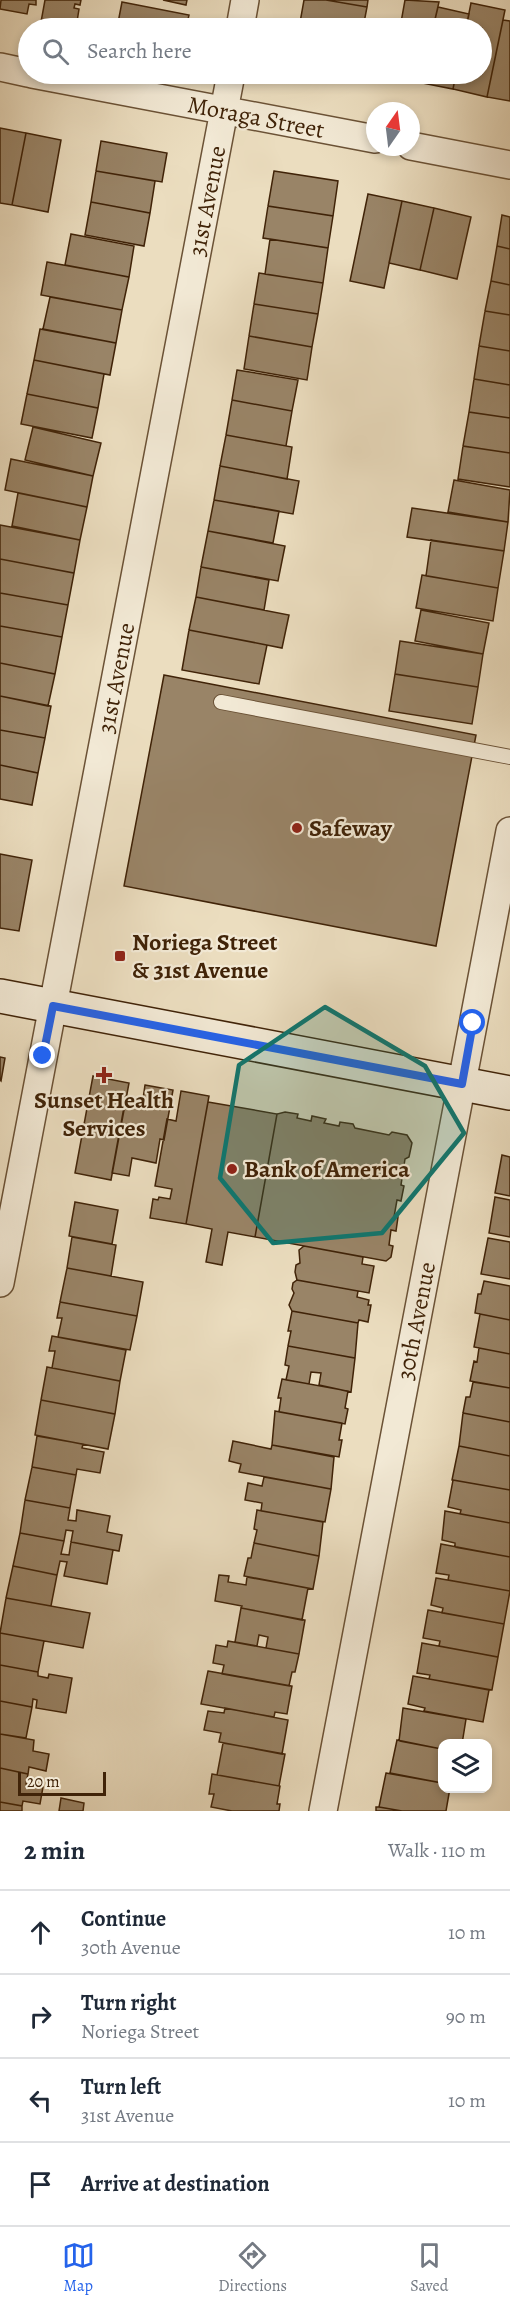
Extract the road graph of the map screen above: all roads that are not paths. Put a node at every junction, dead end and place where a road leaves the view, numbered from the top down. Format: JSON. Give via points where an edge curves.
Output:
{"nodes":[{"id":1,"x":245,"y":0,"type":"edge"},
{"id":2,"x":242,"y":18,"type":"edge"},
{"id":3,"x":0,"y":67,"type":"edge"},
{"id":4,"x":18,"y":71,"type":"edge"},
{"id":5,"x":88,"y":84,"type":"edge"},
{"id":6,"x":229,"y":84,"type":"edge"},
{"id":7,"x":224,"y":110,"type":"junction"},
{"id":8,"x":366,"y":137,"type":"edge"},
{"id":9,"x":420,"y":148,"type":"edge"},
{"id":10,"x":510,"y":165,"type":"edge"},
{"id":11,"x":221,"y":702,"type":"dead end"},
{"id":12,"x":510,"y":757,"type":"edge"},
{"id":13,"x":510,"y":831,"type":"edge"},
{"id":14,"x":0,"y":996,"type":"edge"},
{"id":15,"x":53,"y":1006,"type":"junction"},
{"id":16,"x":462,"y":1084,"type":"junction"},
{"id":17,"x":510,"y":1093,"type":"edge"},
{"id":18,"x":0,"y":1283,"type":"edge"},
{"id":19,"x":323,"y":1811,"type":"edge"}],
"edges":[{"from":1,"to":2,"type":"street"},
{"from":3,"to":4,"type":"street","name":"Moraga Street"},
{"from":5,"to":7,"type":"street","name":"Moraga Street"},
{"from":6,"to":7,"type":"street","name":"31st Avenue"},
{"from":7,"to":8,"type":"street","name":"Moraga Street"},
{"from":7,"to":15,"type":"street","name":"31st Avenue"},
{"from":9,"to":10,"type":"street"},
{"from":11,"to":12,"type":"lane"},
{"from":13,"to":16,"type":"street","name":"30th Avenue"},
{"from":14,"to":15,"type":"street"},
{"from":15,"to":16,"type":"street"},
{"from":15,"to":18,"type":"street","name":"31st Avenue"},
{"from":16,"to":17,"type":"street"},
{"from":16,"to":19,"type":"street","name":"30th Avenue"}]}
